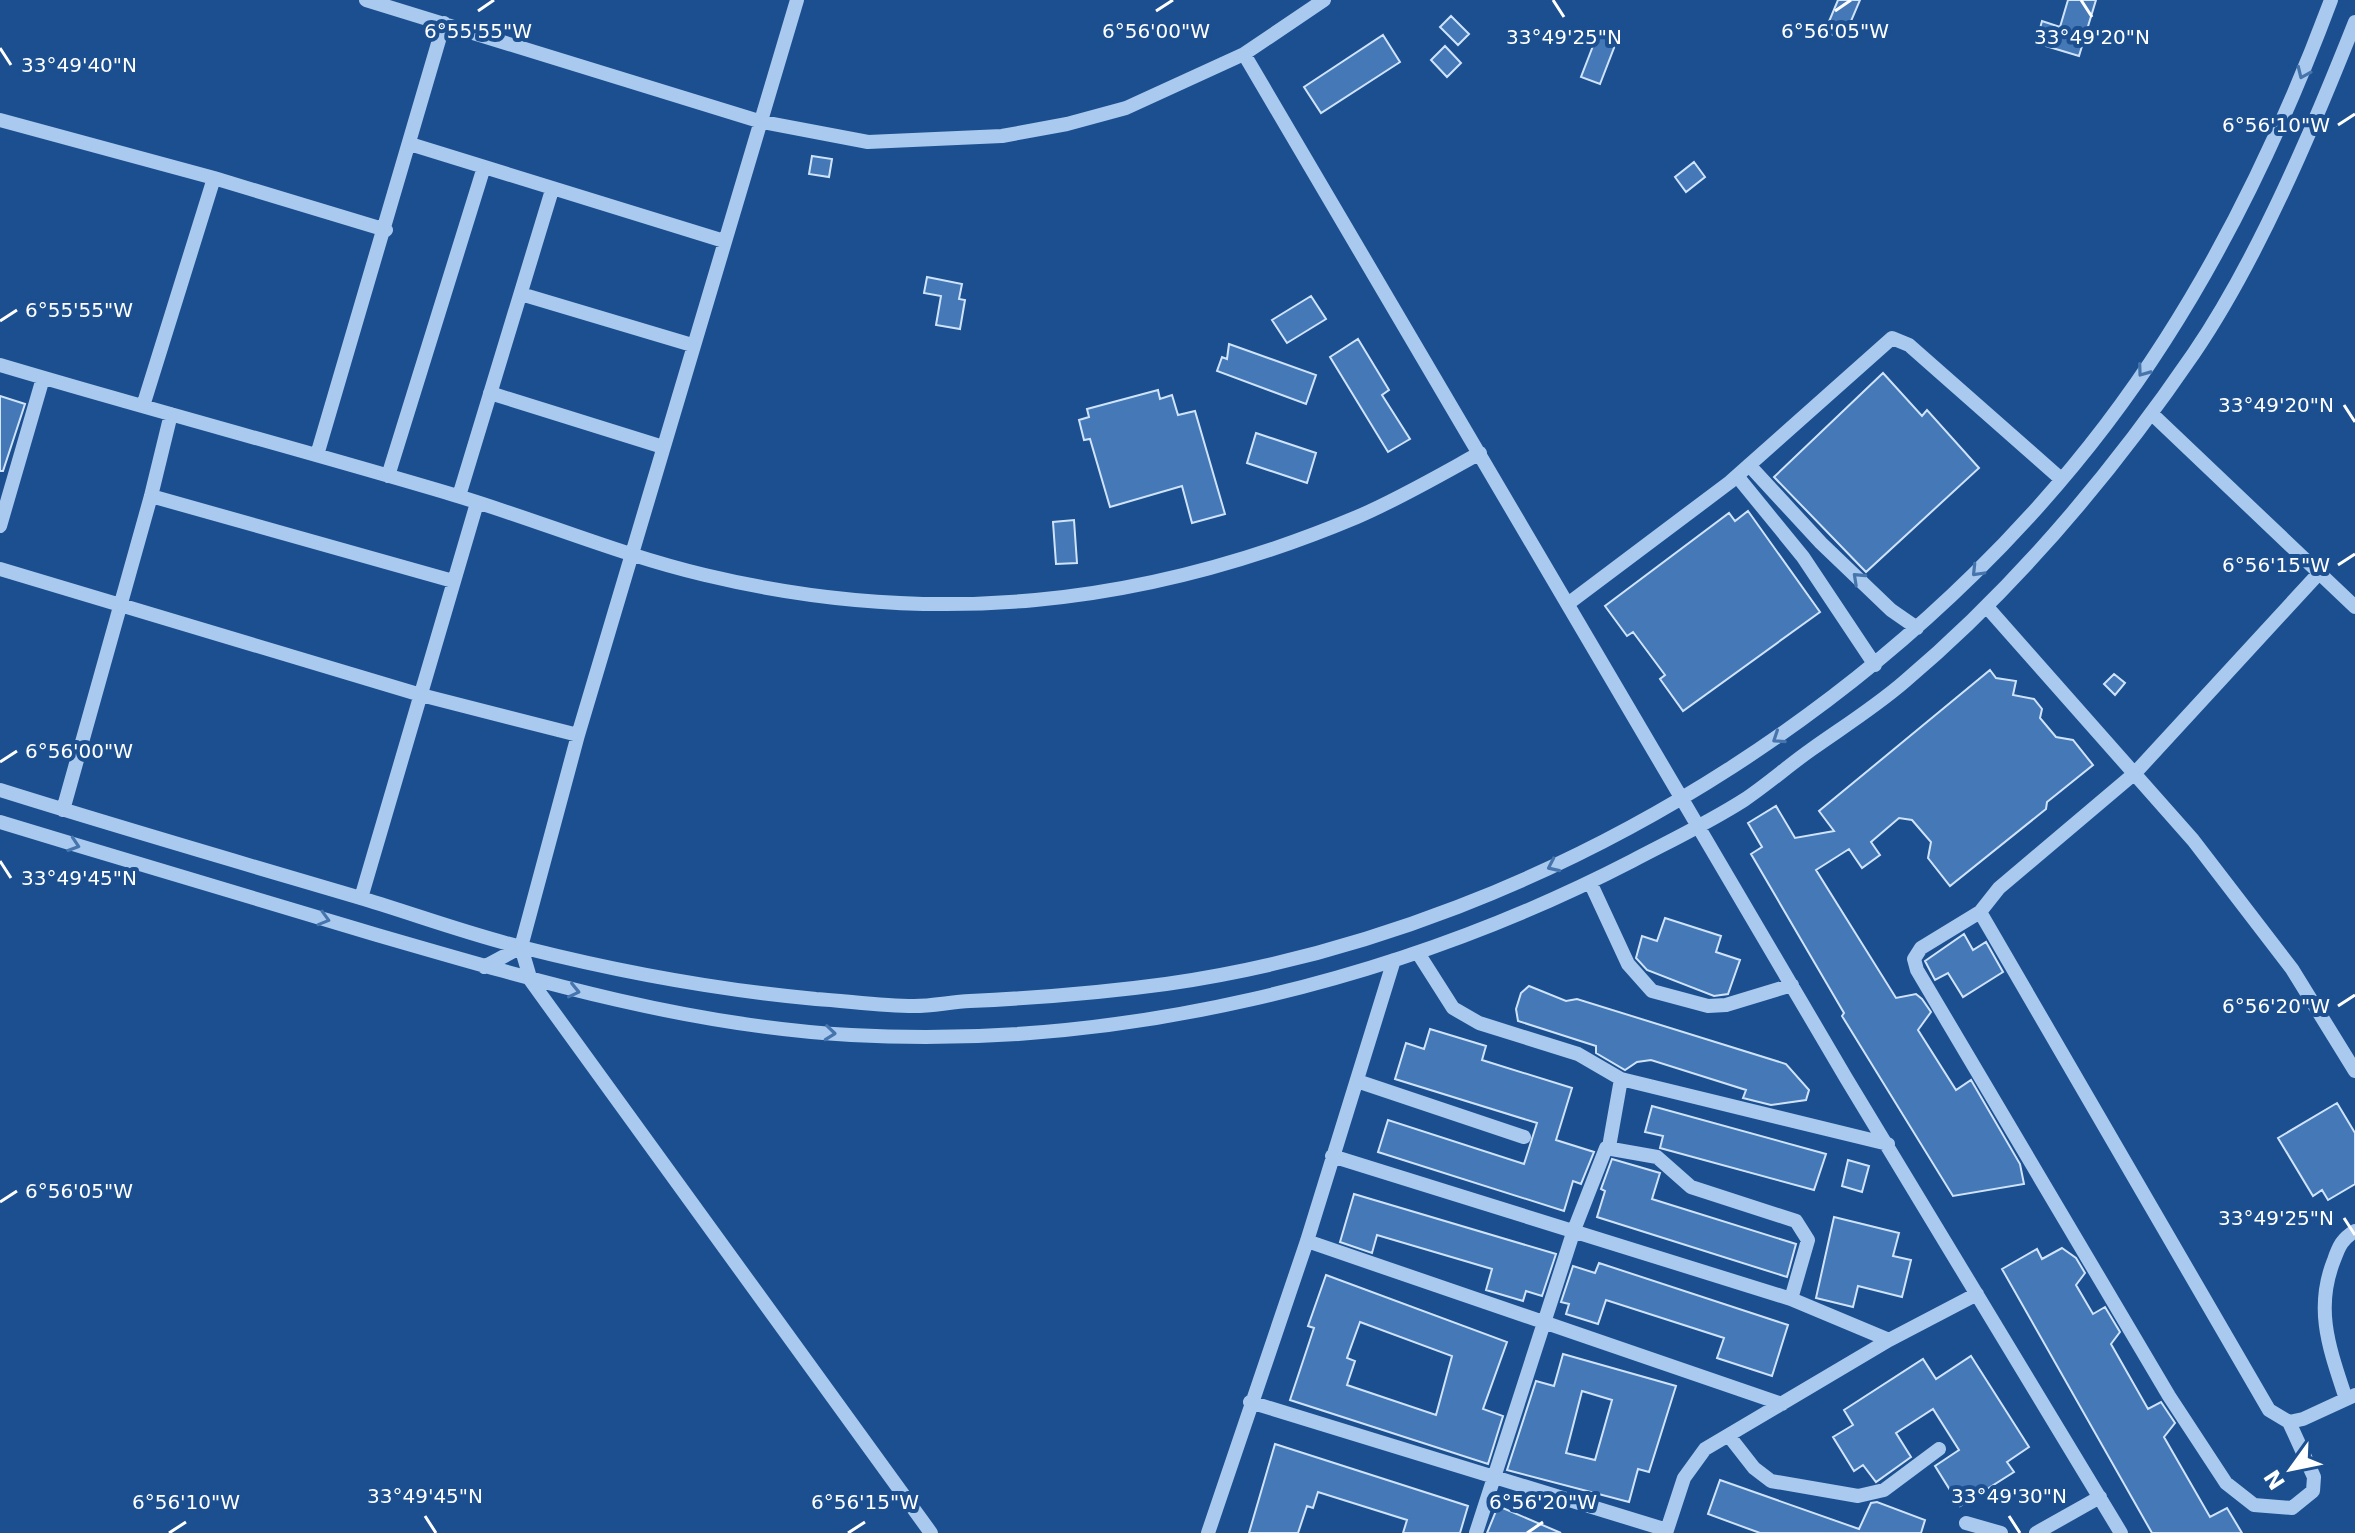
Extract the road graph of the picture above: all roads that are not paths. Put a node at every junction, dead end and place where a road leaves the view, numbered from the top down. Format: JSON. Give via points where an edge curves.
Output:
{"nodes":[{"id":1,"x":366,"y":0,"type":"edge"},
{"id":2,"x":797,"y":0,"type":"edge"},
{"id":3,"x":1324,"y":0,"type":"edge"},
{"id":4,"x":2331,"y":0,"type":"edge"},
{"id":5,"x":2355,"y":22,"type":"edge"},
{"id":6,"x":444,"y":23,"type":"junction"},
{"id":7,"x":1244,"y":54,"type":"junction"},
{"id":8,"x":0,"y":120,"type":"edge"},
{"id":9,"x":762,"y":122,"type":"junction"},
{"id":10,"x":410,"y":144,"type":"junction"},
{"id":11,"x":484,"y":167,"type":"junction"},
{"id":12,"x":214,"y":178,"type":"junction"},
{"id":13,"x":552,"y":190,"type":"junction"},
{"id":14,"x":386,"y":230,"type":"junction"},
{"id":15,"x":724,"y":241,"type":"junction"},
{"id":16,"x":521,"y":294,"type":"junction"},
{"id":17,"x":692,"y":345,"type":"junction"},
{"id":18,"x":0,"y":365,"type":"edge"},
{"id":19,"x":43,"y":378,"type":"junction"},
{"id":20,"x":490,"y":393,"type":"junction"},
{"id":21,"x":143,"y":406,"type":"junction"},
{"id":22,"x":2151,"y":413,"type":"junction"},
{"id":23,"x":171,"y":414,"type":"junction"},
{"id":24,"x":663,"y":447,"type":"junction"},
{"id":25,"x":1480,"y":453,"type":"junction"},
{"id":26,"x":317,"y":455,"type":"junction"},
{"id":27,"x":1743,"y":470,"type":"junction"},
{"id":28,"x":0,"y":474,"type":"edge"},
{"id":29,"x":388,"y":476,"type":"junction"},
{"id":30,"x":15,"y":479,"type":"junction"},
{"id":31,"x":2061,"y":479,"type":"junction"},
{"id":32,"x":151,"y":496,"type":"junction"},
{"id":33,"x":459,"y":496,"type":"junction"},
{"id":34,"x":477,"y":503,"type":"junction"},
{"id":35,"x":0,"y":526,"type":"edge"},
{"id":36,"x":1821,"y":543,"type":"junction"},
{"id":37,"x":634,"y":555,"type":"junction"},
{"id":38,"x":1803,"y":557,"type":"junction"},
{"id":39,"x":0,"y":569,"type":"edge"},
{"id":40,"x":2320,"y":572,"type":"junction"},
{"id":41,"x":453,"y":581,"type":"junction"},
{"id":42,"x":1569,"y":603,"type":"junction"},
{"id":43,"x":121,"y":606,"type":"junction"},
{"id":44,"x":1987,"y":607,"type":"junction"},
{"id":45,"x":2355,"y":607,"type":"edge"},
{"id":46,"x":1917,"y":628,"type":"junction"},
{"id":47,"x":1875,"y":665,"type":"junction"},
{"id":48,"x":421,"y":695,"type":"junction"},
{"id":49,"x":578,"y":735,"type":"junction"},
{"id":50,"x":2135,"y":773,"type":"junction"},
{"id":51,"x":0,"y":790,"type":"edge"},
{"id":52,"x":1679,"y":796,"type":"junction"},
{"id":53,"x":63,"y":810,"type":"junction"},
{"id":54,"x":0,"y":822,"type":"edge"},
{"id":55,"x":1699,"y":827,"type":"junction"},
{"id":56,"x":1590,"y":882,"type":"junction"},
{"id":57,"x":361,"y":898,"type":"junction"},
{"id":58,"x":1980,"y":912,"type":"junction"},
{"id":59,"x":521,"y":947,"type":"junction"},
{"id":60,"x":1418,"y":953,"type":"junction"},
{"id":61,"x":1394,"y":960,"type":"junction"},
{"id":62,"x":484,"y":967,"type":"junction"},
{"id":63,"x":531,"y":981,"type":"junction"},
{"id":64,"x":1792,"y":985,"type":"junction"},
{"id":65,"x":2355,"y":1071,"type":"edge"},
{"id":66,"x":1621,"y":1079,"type":"junction"},
{"id":67,"x":1357,"y":1081,"type":"junction"},
{"id":68,"x":1524,"y":1137,"type":"dead end"},
{"id":69,"x":1888,"y":1144,"type":"junction"},
{"id":70,"x":1609,"y":1147,"type":"junction"},
{"id":71,"x":1332,"y":1156,"type":"junction"},
{"id":72,"x":1574,"y":1230,"type":"junction"},
{"id":73,"x":2355,"y":1231,"type":"edge"},
{"id":74,"x":1307,"y":1241,"type":"junction"},
{"id":75,"x":1977,"y":1294,"type":"junction"},
{"id":76,"x":1791,"y":1299,"type":"junction"},
{"id":77,"x":1544,"y":1321,"type":"junction"},
{"id":78,"x":1889,"y":1340,"type":"junction"},
{"id":79,"x":2351,"y":1397,"type":"edge"},
{"id":80,"x":1250,"y":1402,"type":"junction"},
{"id":81,"x":1782,"y":1404,"type":"junction"},
{"id":82,"x":2289,"y":1422,"type":"junction"},
{"id":83,"x":1729,"y":1436,"type":"junction"},
{"id":84,"x":1939,"y":1449,"type":"dead end"},
{"id":85,"x":1493,"y":1479,"type":"junction"},
{"id":86,"x":2100,"y":1497,"type":"junction"},
{"id":87,"x":1966,"y":1523,"type":"dead end"},
{"id":88,"x":1666,"y":1531,"type":"edge"},
{"id":89,"x":931,"y":1533,"type":"edge"},
{"id":90,"x":1208,"y":1533,"type":"edge"},
{"id":91,"x":1476,"y":1533,"type":"edge"},
{"id":92,"x":2001,"y":1533,"type":"edge"},
{"id":93,"x":2036,"y":1533,"type":"edge"},
{"id":94,"x":2121,"y":1533,"type":"edge"}],
"edges":[{"from":1,"to":6,"type":"street"},
{"from":2,"to":9,"type":"street"},
{"from":3,"to":7,"type":"street"},
{"from":4,"to":31,"type":"street","one_way":true,"via":[[2259,172],[2186,306]]},
{"from":5,"to":22,"type":"street","via":[[2292,170],[2228,297]]},
{"from":6,"to":9,"type":"street"},
{"from":6,"to":10,"type":"street"},
{"from":7,"to":9,"type":"street","via":[[1126,108],[1002,136],[868,142]]},
{"from":7,"to":25,"type":"street"},
{"from":8,"to":12,"type":"street"},
{"from":9,"to":15,"type":"street"},
{"from":10,"to":11,"type":"street"},
{"from":10,"to":14,"type":"street"},
{"from":11,"to":13,"type":"street"},
{"from":11,"to":29,"type":"street"},
{"from":12,"to":14,"type":"street"},
{"from":12,"to":21,"type":"street"},
{"from":13,"to":15,"type":"street"},
{"from":13,"to":16,"type":"street"},
{"from":14,"to":26,"type":"street"},
{"from":15,"to":17,"type":"street"},
{"from":16,"to":17,"type":"street"},
{"from":16,"to":20,"type":"street"},
{"from":17,"to":24,"type":"street"},
{"from":18,"to":19,"type":"street"},
{"from":19,"to":21,"type":"street"},
{"from":19,"to":30,"type":"street"},
{"from":20,"to":24,"type":"street"},
{"from":20,"to":33,"type":"street"},
{"from":21,"to":23,"type":"street"},
{"from":22,"to":40,"type":"street"},
{"from":22,"to":44,"type":"street"},
{"from":23,"to":26,"type":"street"},
{"from":23,"to":32,"type":"street"},
{"from":24,"to":37,"type":"street"},
{"from":25,"to":37,"type":"street","via":[[1371,510],[1289,544],[1218,567],[1060,600],[996,605],[798,592],[708,576]]},
{"from":25,"to":42,"type":"street"},
{"from":26,"to":29,"type":"street"},
{"from":27,"to":31,"type":"street","via":[[1892,338],[1909,345]]},
{"from":27,"to":36,"type":"street"},
{"from":27,"to":38,"type":"street"},
{"from":27,"to":42,"type":"street"},
{"from":28,"to":30,"type":"street"},
{"from":29,"to":33,"type":"street"},
{"from":30,"to":35,"type":"street"},
{"from":31,"to":46,"type":"street","one_way":true},
{"from":32,"to":41,"type":"street"},
{"from":32,"to":43,"type":"street"},
{"from":33,"to":34,"type":"street"},
{"from":34,"to":37,"type":"street"},
{"from":34,"to":41,"type":"street"},
{"from":36,"to":38,"type":"street"},
{"from":46,"to":36,"type":"street","one_way":true,"via":[[1897,617]]},
{"from":37,"to":49,"type":"street"},
{"from":38,"to":47,"type":"street"},
{"from":39,"to":43,"type":"street"},
{"from":40,"to":45,"type":"street"},
{"from":40,"to":50,"type":"street"},
{"from":41,"to":48,"type":"street"},
{"from":42,"to":52,"type":"street"},
{"from":43,"to":48,"type":"street"},
{"from":43,"to":53,"type":"street"},
{"from":44,"to":50,"type":"street"},
{"from":44,"to":55,"type":"street","via":[[1867,712]]},
{"from":46,"to":47,"type":"street"},
{"from":47,"to":52,"type":"street","one_way":true,"via":[[1767,746]]},
{"from":48,"to":49,"type":"street"},
{"from":48,"to":57,"type":"street"},
{"from":49,"to":59,"type":"street"},
{"from":50,"to":58,"type":"street","via":[[1999,888]]},
{"from":50,"to":65,"type":"street","via":[[2292,969]]},
{"from":51,"to":53,"type":"street"},
{"from":52,"to":55,"type":"street"},
{"from":52,"to":59,"type":"street","one_way":true,"via":[[1569,859],[1461,905],[1338,946],[1169,984],[914,1006],[719,987]]},
{"from":53,"to":57,"type":"street"},
{"from":54,"to":62,"type":"street","one_way":true},
{"from":55,"to":56,"type":"street"},
{"from":55,"to":64,"type":"street"},
{"from":56,"to":60,"type":"street"},
{"from":56,"to":64,"type":"street","via":[[1628,964],[1652,991],[1708,1006]]},
{"from":57,"to":59,"type":"street"},
{"from":58,"to":82,"type":"street","via":[[2259,1397]]},
{"from":58,"to":82,"type":"street","via":[[1918,951],[1917,970],[2169,1396],[2226,1483],[2254,1505],[2292,1508],[2313,1491],[2314,1477]]},
{"from":59,"to":62,"type":"street"},
{"from":59,"to":63,"type":"street"},
{"from":60,"to":61,"type":"street"},
{"from":60,"to":66,"type":"street","via":[[1442,994],[1464,1016],[1578,1054]]},
{"from":63,"to":61,"type":"street","one_way":true,"via":[[642,1007],[767,1026],[852,1035],[974,1034],[1161,1018]]},
{"from":61,"to":67,"type":"street"},
{"from":62,"to":63,"type":"street"},
{"from":63,"to":89,"type":"street"},
{"from":64,"to":69,"type":"street"},
{"from":66,"to":69,"type":"street"},
{"from":66,"to":70,"type":"street"},
{"from":67,"to":68,"type":"street"},
{"from":67,"to":71,"type":"street"},
{"from":69,"to":75,"type":"street"},
{"from":70,"to":72,"type":"street","via":[[1601,1154]]},
{"from":70,"to":76,"type":"street","via":[[1657,1157],[1691,1187],[1796,1221],[1808,1240]]},
{"from":71,"to":72,"type":"street"},
{"from":71,"to":74,"type":"street"},
{"from":72,"to":76,"type":"street"},
{"from":72,"to":77,"type":"street"},
{"from":73,"to":79,"type":"street","via":[[2342,1239],[2322,1303],[2330,1352]]},
{"from":74,"to":77,"type":"street"},
{"from":74,"to":80,"type":"street"},
{"from":75,"to":78,"type":"street"},
{"from":75,"to":86,"type":"street"},
{"from":76,"to":78,"type":"street"},
{"from":77,"to":81,"type":"street"},
{"from":77,"to":85,"type":"street"},
{"from":78,"to":81,"type":"street"},
{"from":79,"to":82,"type":"street"},
{"from":80,"to":85,"type":"street"},
{"from":80,"to":90,"type":"street"},
{"from":81,"to":83,"type":"street"},
{"from":83,"to":84,"type":"street","via":[[1771,1481],[1858,1496],[1884,1490]]},
{"from":83,"to":88,"type":"street","via":[[1692,1463]]},
{"from":85,"to":88,"type":"street"},
{"from":85,"to":91,"type":"street"},
{"from":86,"to":93,"type":"street"},
{"from":86,"to":94,"type":"street"},
{"from":87,"to":92,"type":"street"}]}
